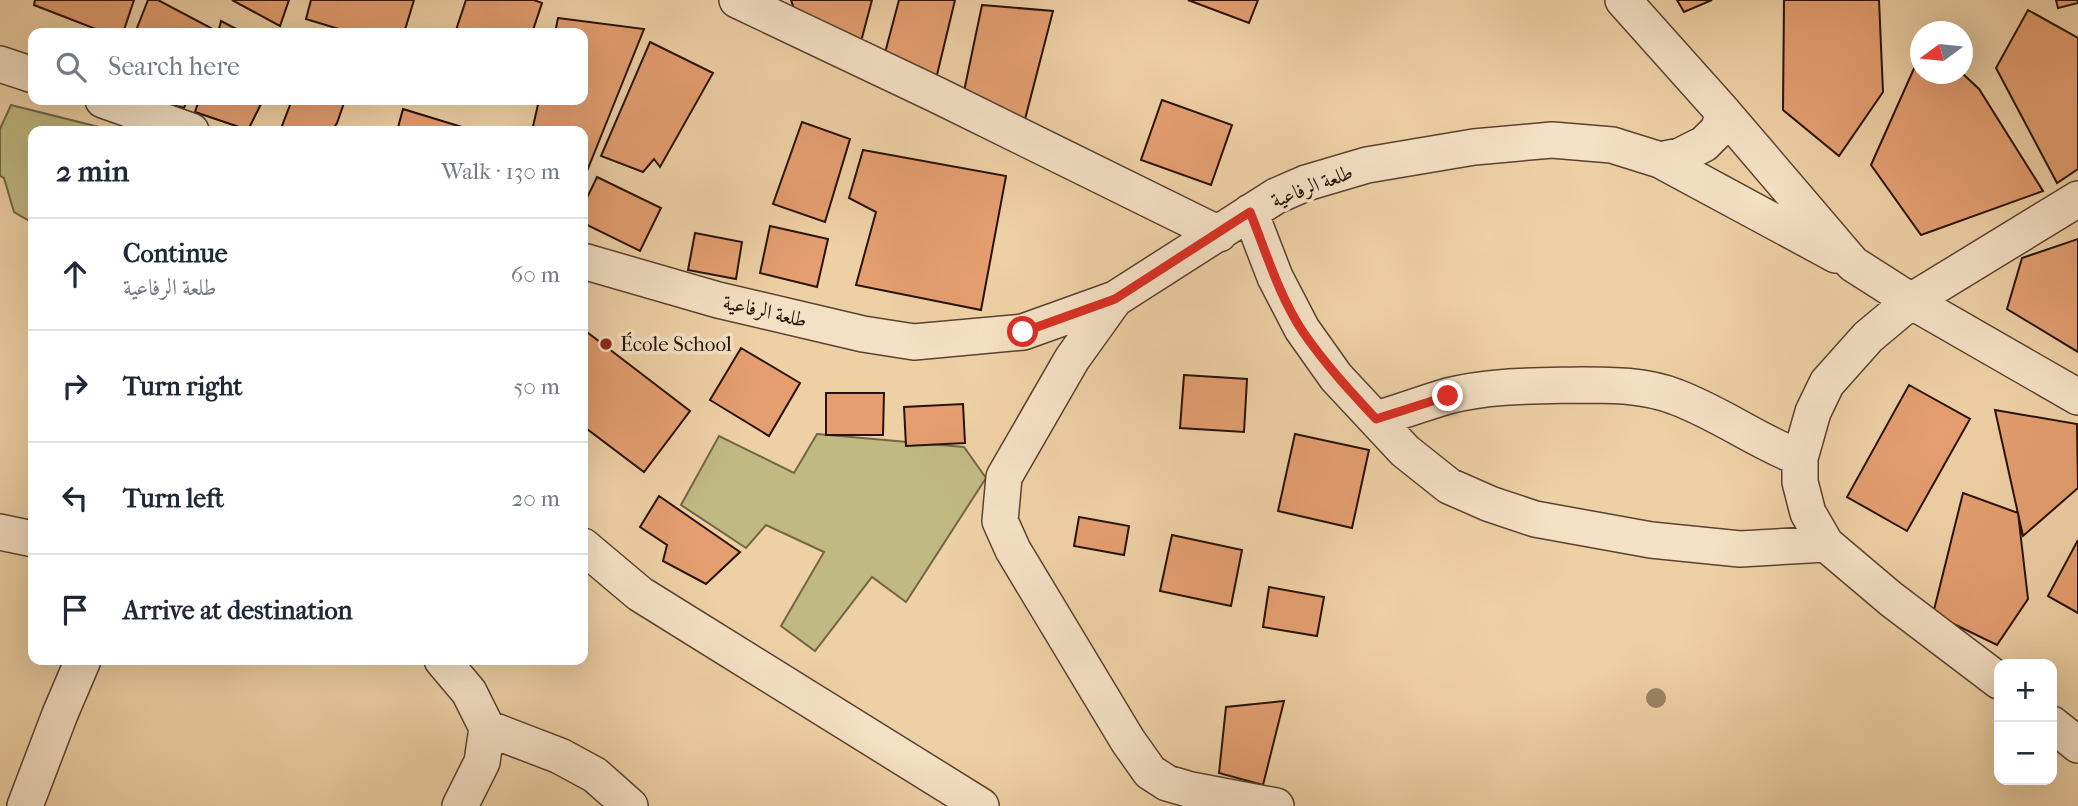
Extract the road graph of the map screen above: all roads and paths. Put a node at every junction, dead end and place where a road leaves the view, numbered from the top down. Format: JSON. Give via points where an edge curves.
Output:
{"nodes":[{"id":1,"x":1623,"y":0,"type":"edge"},
{"id":2,"x":746,"y":2,"type":"edge"},
{"id":3,"x":0,"y":64,"type":"edge"},
{"id":4,"x":28,"y":73,"type":"edge"},
{"id":5,"x":117,"y":105,"type":"edge"},
{"id":6,"x":1724,"y":113,"type":"junction"},
{"id":7,"x":177,"y":126,"type":"edge"},
{"id":8,"x":1660,"y":160,"type":"junction"},
{"id":9,"x":2078,"y":200,"type":"edge"},
{"id":10,"x":1250,"y":212,"type":"junction"},
{"id":11,"x":1219,"y":234,"type":"junction"},
{"id":12,"x":588,"y":262,"type":"edge"},
{"id":13,"x":1853,"y":264,"type":"junction"},
{"id":14,"x":1115,"y":299,"type":"junction"},
{"id":15,"x":1911,"y":301,"type":"junction"},
{"id":16,"x":2078,"y":397,"type":"edge"},
{"id":17,"x":1376,"y":419,"type":"junction"},
{"id":18,"x":1800,"y":458,"type":"junction"},
{"id":19,"x":0,"y":532,"type":"edge"},
{"id":20,"x":28,"y":538,"type":"edge"},
{"id":21,"x":1826,"y":544,"type":"junction"},
{"id":22,"x":588,"y":550,"type":"edge"},
{"id":23,"x":81,"y":665,"type":"edge"},
{"id":24,"x":446,"y":665,"type":"edge"},
{"id":25,"x":1994,"y":677,"type":"edge"},
{"id":26,"x":486,"y":728,"type":"junction"},
{"id":27,"x":2057,"y":728,"type":"edge"},
{"id":28,"x":2078,"y":745,"type":"edge"},
{"id":29,"x":24,"y":806,"type":"edge"},
{"id":30,"x":460,"y":806,"type":"edge"},
{"id":31,"x":630,"y":806,"type":"edge"},
{"id":32,"x":981,"y":806,"type":"edge"},
{"id":33,"x":1276,"y":806,"type":"edge"}],
"edges":[{"from":1,"to":6,"type":"street"},
{"from":2,"to":11,"type":"street"},
{"from":3,"to":4,"type":"street"},
{"from":5,"to":7,"type":"street"},
{"from":6,"to":8,"type":"street","via":[[1718,130],[1704,144]]},
{"from":6,"to":13,"type":"street"},
{"from":8,"to":10,"type":"street","name":"طلعة الرفاعية","via":[[1612,145],[1552,140],[1474,147],[1367,166],[1306,183]]},
{"from":8,"to":13,"type":"street","name":"طلعة الرفاعية"},
{"from":9,"to":15,"type":"street"},
{"from":10,"to":11,"type":"street","name":"طلعة الرفاعية"},
{"from":10,"to":17,"type":"street","via":[[1275,277],[1302,329],[1336,377]]},
{"from":11,"to":14,"type":"street","name":"طلعة الرفاعية"},
{"from":12,"to":14,"type":"street","name":"طلعة الرفاعية","via":[[730,303],[914,342],[1023,332]]},
{"from":13,"to":15,"type":"street"},
{"from":14,"to":33,"type":"street","via":[[1072,359],[1004,477],[1000,521],[1013,550],[1150,772],[1191,790]]},
{"from":15,"to":16,"type":"street"},
{"from":15,"to":18,"type":"street","via":[[1868,337],[1828,383],[1813,412]]},
{"from":17,"to":18,"type":"street","via":[[1485,389],[1613,385],[1672,395]]},
{"from":17,"to":21,"type":"street","via":[[1405,451],[1448,486],[1535,519],[1693,545]]},
{"from":18,"to":21,"type":"street","via":[[1808,513]]},
{"from":19,"to":20,"type":"street"},
{"from":21,"to":25,"type":"street"},
{"from":22,"to":32,"type":"street","via":[[640,594]]},
{"from":23,"to":29,"type":"street"},
{"from":24,"to":26,"type":"street","via":[[469,692]]},
{"from":26,"to":30,"type":"street","via":[[482,762]]},
{"from":26,"to":31,"type":"street","via":[[572,762]]},
{"from":27,"to":28,"type":"street"}]}
